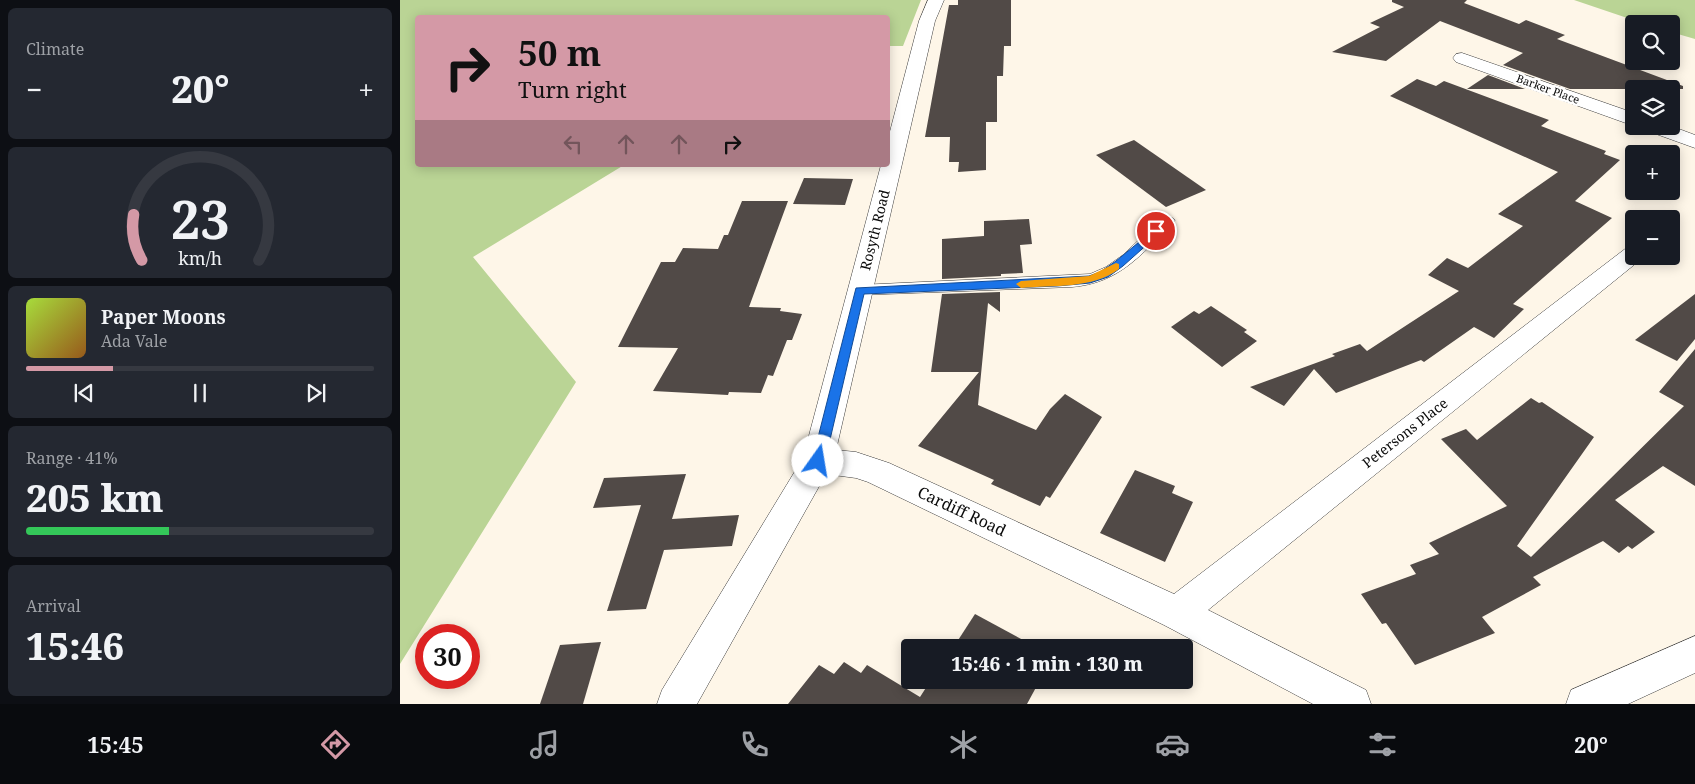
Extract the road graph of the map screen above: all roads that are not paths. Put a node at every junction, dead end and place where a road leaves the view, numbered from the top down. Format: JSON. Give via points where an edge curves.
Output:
{"nodes":[{"id":1,"x":936,"y":0,"type":"edge"},
{"id":2,"x":1462,"y":58,"type":"dead end"},
{"id":3,"x":1625,"y":117,"type":"edge"},
{"id":4,"x":1676,"y":135,"type":"edge"},
{"id":5,"x":1695,"y":142,"type":"edge"},
{"id":6,"x":1168,"y":220,"type":"dead end"},
{"id":7,"x":1625,"y":261,"type":"edge"},
{"id":8,"x":859,"y":290,"type":"junction"},
{"id":9,"x":818,"y":461,"type":"junction"},
{"id":10,"x":1177,"y":613,"type":"junction"},
{"id":11,"x":1695,"y":654,"type":"edge"},
{"id":12,"x":676,"y":704,"type":"edge"},
{"id":13,"x":1352,"y":704,"type":"edge"},
{"id":14,"x":1585,"y":704,"type":"edge"}],
"edges":[{"from":1,"to":8,"type":"street","name":"Rosyth Road","via":[[927,21]]},
{"from":2,"to":3,"type":"street","name":"Barker Place"},
{"from":4,"to":5,"type":"street"},
{"from":6,"to":8,"type":"lane","via":[[1120,264],[1104,275],[1090,279]]},
{"from":7,"to":10,"type":"street","name":"Petersons Place"},
{"from":8,"to":9,"type":"street","name":"Rosyth Road"},
{"from":9,"to":10,"type":"street","name":"Cardiff Road","via":[[856,465],[878,472]]},
{"from":9,"to":12,"type":"street"},
{"from":10,"to":13,"type":"street","name":"Cardiff Road"},
{"from":11,"to":14,"type":"street"}]}
